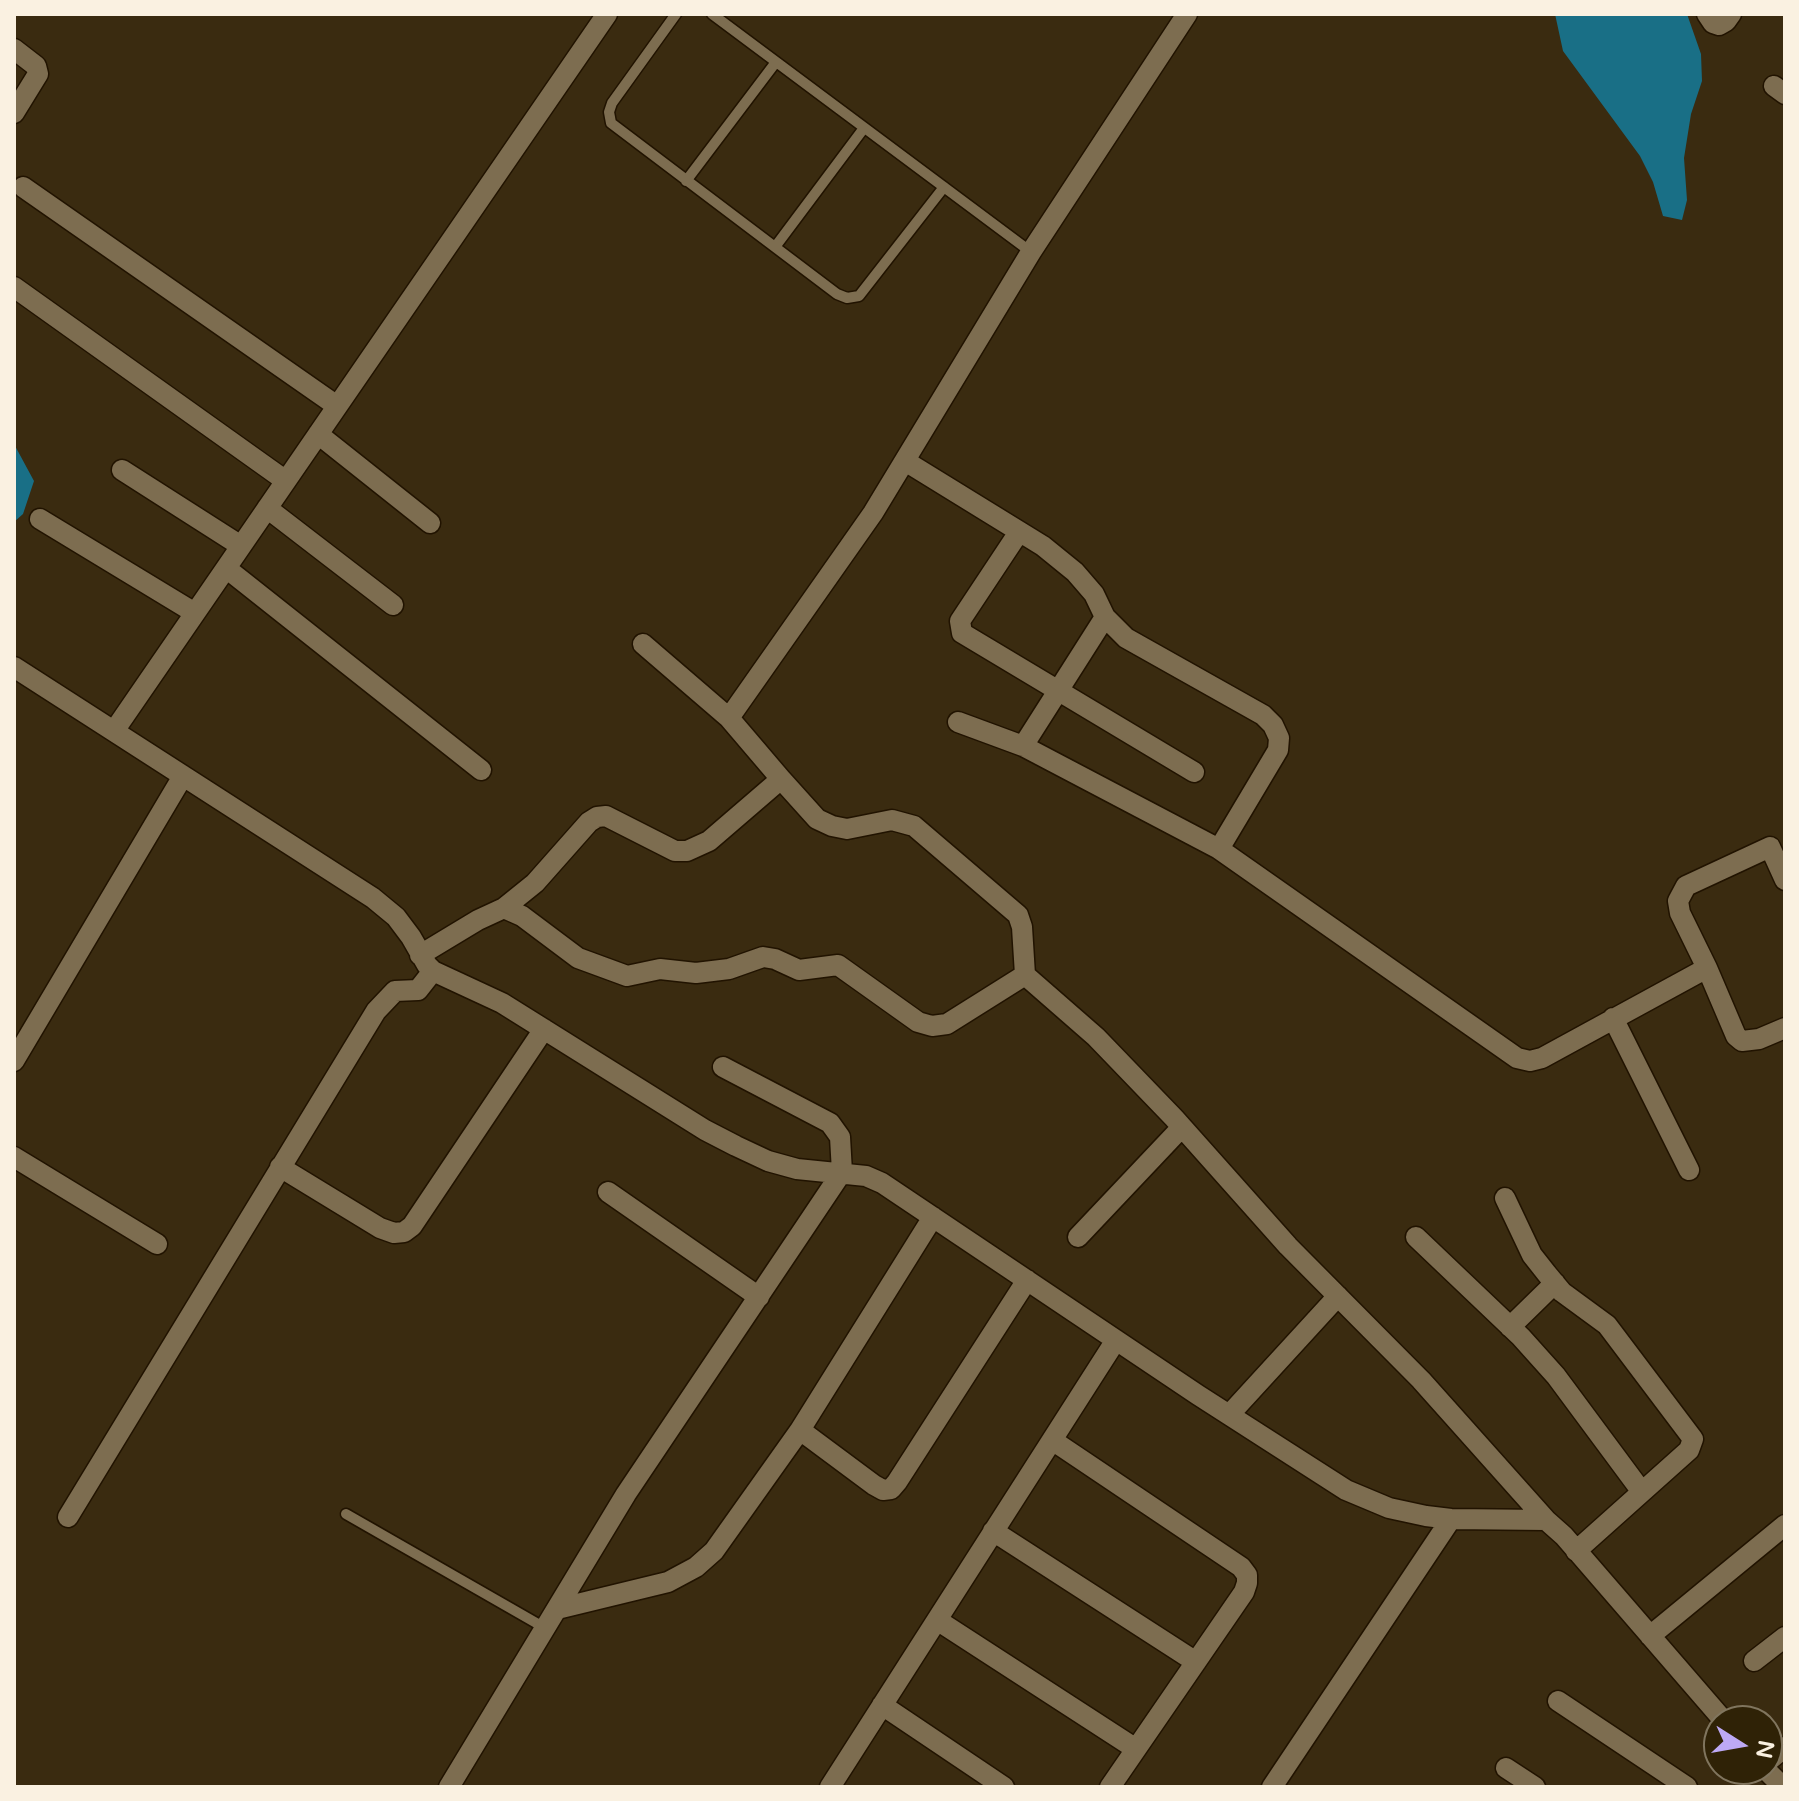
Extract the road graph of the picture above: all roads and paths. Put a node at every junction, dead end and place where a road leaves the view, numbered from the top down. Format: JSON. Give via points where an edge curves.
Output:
{"nodes":[{"id":1,"x":607,"y":14,"type":"edge"},
{"id":2,"x":676,"y":14,"type":"edge"},
{"id":3,"x":712,"y":14,"type":"edge"},
{"id":4,"x":1187,"y":14,"type":"edge"},
{"id":5,"x":1707,"y":14,"type":"edge"},
{"id":6,"x":1731,"y":14,"type":"edge"},
{"id":7,"x":14,"y":49,"type":"edge"},
{"id":8,"x":776,"y":62,"type":"junction"},
{"id":9,"x":14,"y":113,"type":"edge"},
{"id":10,"x":864,"y":128,"type":"junction"},
{"id":11,"x":686,"y":181,"type":"junction"},
{"id":12,"x":23,"y":187,"type":"dead end"},
{"id":13,"x":944,"y":187,"type":"junction"},
{"id":14,"x":775,"y":247,"type":"junction"},
{"id":15,"x":1031,"y":252,"type":"junction"},
{"id":16,"x":14,"y":287,"type":"edge"},
{"id":17,"x":337,"y":406,"type":"junction"},
{"id":18,"x":318,"y":434,"type":"junction"},
{"id":19,"x":905,"y":461,"type":"junction"},
{"id":20,"x":122,"y":470,"type":"dead end"},
{"id":21,"x":286,"y":481,"type":"junction"},
{"id":22,"x":267,"y":508,"type":"junction"},
{"id":23,"x":40,"y":519,"type":"dead end"},
{"id":24,"x":430,"y":523,"type":"dead end"},
{"id":25,"x":1019,"y":532,"type":"junction"},
{"id":26,"x":241,"y":546,"type":"junction"},
{"id":27,"x":226,"y":568,"type":"junction"},
{"id":28,"x":393,"y":605,"type":"dead end"},
{"id":29,"x":195,"y":613,"type":"junction"},
{"id":30,"x":1105,"y":617,"type":"junction"},
{"id":31,"x":643,"y":644,"type":"dead end"},
{"id":32,"x":14,"y":667,"type":"edge"},
{"id":33,"x":1058,"y":690,"type":"junction"},
{"id":34,"x":729,"y":718,"type":"junction"},
{"id":35,"x":958,"y":722,"type":"dead end"},
{"id":36,"x":114,"y":731,"type":"junction"},
{"id":37,"x":1023,"y":746,"type":"junction"},
{"id":38,"x":481,"y":770,"type":"dead end"},
{"id":39,"x":1194,"y":772,"type":"dead end"},
{"id":40,"x":183,"y":776,"type":"junction"},
{"id":41,"x":781,"y":779,"type":"junction"},
{"id":42,"x":1778,"y":843,"type":"edge"},
{"id":43,"x":1219,"y":849,"type":"junction"},
{"id":44,"x":1785,"y":880,"type":"edge"},
{"id":45,"x":504,"y":908,"type":"junction"},
{"id":46,"x":427,"y":963,"type":"junction"},
{"id":47,"x":1707,"y":968,"type":"junction"},
{"id":48,"x":1025,"y":975,"type":"junction"},
{"id":49,"x":1613,"y":1018,"type":"junction"},
{"id":50,"x":1785,"y":1028,"type":"edge"},
{"id":51,"x":544,"y":1029,"type":"junction"},
{"id":52,"x":14,"y":1061,"type":"edge"},
{"id":53,"x":723,"y":1067,"type":"dead end"},
{"id":54,"x":1182,"y":1127,"type":"junction"},
{"id":55,"x":14,"y":1157,"type":"edge"},
{"id":56,"x":280,"y":1167,"type":"junction"},
{"id":57,"x":1689,"y":1170,"type":"dead end"},
{"id":58,"x":842,"y":1172,"type":"junction"},
{"id":59,"x":608,"y":1192,"type":"dead end"},
{"id":60,"x":1505,"y":1198,"type":"dead end"},
{"id":61,"x":933,"y":1217,"type":"junction"},
{"id":62,"x":1078,"y":1237,"type":"dead end"},
{"id":63,"x":1416,"y":1237,"type":"dead end"},
{"id":64,"x":157,"y":1244,"type":"dead end"},
{"id":65,"x":1027,"y":1280,"type":"junction"},
{"id":66,"x":1555,"y":1283,"type":"junction"},
{"id":67,"x":1338,"y":1296,"type":"junction"},
{"id":68,"x":759,"y":1297,"type":"junction"},
{"id":69,"x":1510,"y":1327,"type":"junction"},
{"id":70,"x":1116,"y":1340,"type":"junction"},
{"id":71,"x":1229,"y":1415,"type":"junction"},
{"id":72,"x":800,"y":1430,"type":"junction"},
{"id":73,"x":1052,"y":1440,"type":"junction"},
{"id":74,"x":1642,"y":1492,"type":"junction"},
{"id":75,"x":346,"y":1514,"type":"dead end"},
{"id":76,"x":68,"y":1517,"type":"dead end"},
{"id":77,"x":1451,"y":1519,"type":"junction"},
{"id":78,"x":1546,"y":1520,"type":"junction"},
{"id":79,"x":1785,"y":1525,"type":"edge"},
{"id":80,"x":993,"y":1531,"type":"junction"},
{"id":81,"x":1576,"y":1551,"type":"junction"},
{"id":82,"x":557,"y":1609,"type":"junction"},
{"id":83,"x":937,"y":1620,"type":"junction"},
{"id":84,"x":545,"y":1628,"type":"junction"},
{"id":85,"x":1650,"y":1636,"type":"junction"},
{"id":86,"x":1785,"y":1637,"type":"edge"},
{"id":87,"x":1754,"y":1661,"type":"dead end"},
{"id":88,"x":1196,"y":1662,"type":"junction"},
{"id":89,"x":1558,"y":1701,"type":"dead end"},
{"id":90,"x":882,"y":1705,"type":"junction"},
{"id":91,"x":1710,"y":1705,"type":"edge"},
{"id":92,"x":1136,"y":1749,"type":"junction"},
{"id":93,"x":1506,"y":1768,"type":"dead end"},
{"id":94,"x":449,"y":1787,"type":"edge"},
{"id":95,"x":830,"y":1787,"type":"edge"},
{"id":96,"x":1004,"y":1787,"type":"edge"},
{"id":97,"x":1110,"y":1787,"type":"edge"},
{"id":98,"x":1272,"y":1787,"type":"edge"},
{"id":99,"x":1535,"y":1787,"type":"edge"},
{"id":100,"x":1687,"y":1787,"type":"edge"}],
"edges":[{"from":1,"to":17,"type":"street"},
{"from":2,"to":11,"type":"lane","via":[[609,112],[618,130]]},
{"from":3,"to":8,"type":"lane"},
{"from":4,"to":15,"type":"street"},
{"from":5,"to":6,"type":"street","via":[[1719,25]]},
{"from":7,"to":9,"type":"street","via":[[36,66],[38,74]]},
{"from":8,"to":10,"type":"lane"},
{"from":8,"to":11,"type":"lane"},
{"from":10,"to":13,"type":"lane"},
{"from":10,"to":14,"type":"lane"},
{"from":11,"to":14,"type":"lane"},
{"from":12,"to":17,"type":"street"},
{"from":13,"to":14,"type":"lane","via":[[859,296],[837,294]]},
{"from":13,"to":15,"type":"lane"},
{"from":15,"to":19,"type":"street"},
{"from":16,"to":21,"type":"street"},
{"from":17,"to":18,"type":"street"},
{"from":18,"to":21,"type":"street"},
{"from":18,"to":24,"type":"street"},
{"from":19,"to":25,"type":"street"},
{"from":19,"to":34,"type":"street"},
{"from":20,"to":26,"type":"street"},
{"from":21,"to":22,"type":"street"},
{"from":22,"to":26,"type":"street"},
{"from":22,"to":28,"type":"street"},
{"from":23,"to":29,"type":"street"},
{"from":25,"to":30,"type":"street","via":[[1075,572]]},
{"from":25,"to":33,"type":"street","via":[[959,627],[968,638]]},
{"from":26,"to":27,"type":"street"},
{"from":27,"to":29,"type":"street"},
{"from":27,"to":38,"type":"street"},
{"from":29,"to":36,"type":"street"},
{"from":30,"to":33,"type":"street"},
{"from":30,"to":43,"type":"street","via":[[1126,638],[1273,725],[1278,750]]},
{"from":31,"to":34,"type":"street"},
{"from":32,"to":36,"type":"street"},
{"from":33,"to":37,"type":"street"},
{"from":33,"to":39,"type":"street"},
{"from":34,"to":41,"type":"street"},
{"from":35,"to":37,"type":"street"},
{"from":36,"to":40,"type":"street"},
{"from":37,"to":43,"type":"street"},
{"from":40,"to":46,"type":"street","via":[[373,898],[396,917]]},
{"from":40,"to":52,"type":"street"},
{"from":41,"to":45,"type":"street","via":[[709,841],[687,851],[675,851],[606,816],[597,817]]},
{"from":41,"to":48,"type":"street","via":[[817,819],[832,826],[847,829],[892,820],[914,826],[1018,915]]},
{"from":42,"to":44,"type":"street"},
{"from":42,"to":47,"type":"street","via":[[1681,891],[1680,913]]},
{"from":43,"to":49,"type":"street","via":[[1517,1058],[1542,1058]]},
{"from":45,"to":46,"type":"street","via":[[478,920]]},
{"from":45,"to":48,"type":"street","via":[[578,958],[627,976],[660,969],[729,969],[763,957],[799,970],[838,965],[918,1022],[932,1026],[947,1024]]},
{"from":46,"to":51,"type":"street"},
{"from":46,"to":56,"type":"street","via":[[418,990],[395,991],[376,1011]]},
{"from":47,"to":49,"type":"street"},
{"from":47,"to":50,"type":"street","via":[[1742,1041]]},
{"from":48,"to":54,"type":"street","via":[[1096,1037]]},
{"from":49,"to":57,"type":"street"},
{"from":51,"to":56,"type":"street","via":[[404,1232],[380,1228]]},
{"from":51,"to":58,"type":"street","via":[[736,1146],[797,1169]]},
{"from":53,"to":58,"type":"street","via":[[830,1123],[840,1137]]},
{"from":54,"to":62,"type":"street"},
{"from":54,"to":67,"type":"street"},
{"from":55,"to":64,"type":"street"},
{"from":56,"to":76,"type":"street"},
{"from":58,"to":61,"type":"street","via":[[882,1183]]},
{"from":58,"to":68,"type":"street"},
{"from":59,"to":68,"type":"street"},
{"from":60,"to":66,"type":"street","via":[[1532,1255]]},
{"from":61,"to":65,"type":"street"},
{"from":61,"to":72,"type":"street"},
{"from":63,"to":69,"type":"street"},
{"from":65,"to":70,"type":"street"},
{"from":65,"to":72,"type":"street","via":[[891,1489],[874,1485]]},
{"from":66,"to":69,"type":"street"},
{"from":66,"to":74,"type":"street","via":[[1607,1325],[1693,1439],[1689,1450]]},
{"from":67,"to":71,"type":"street"},
{"from":67,"to":78,"type":"street"},
{"from":68,"to":82,"type":"street","via":[[626,1494]]},
{"from":69,"to":74,"type":"street","via":[[1556,1376]]},
{"from":70,"to":71,"type":"street"},
{"from":70,"to":73,"type":"street"},
{"from":71,"to":77,"type":"street","via":[[1346,1490],[1389,1508]]},
{"from":72,"to":82,"type":"street","via":[[733,1527],[696,1567],[668,1582]]},
{"from":73,"to":80,"type":"street"},
{"from":73,"to":88,"type":"street","via":[[1247,1575],[1244,1592]]},
{"from":74,"to":81,"type":"street"},
{"from":75,"to":84,"type":"lane"},
{"from":77,"to":78,"type":"street"},
{"from":77,"to":98,"type":"street"},
{"from":78,"to":81,"type":"street"},
{"from":79,"to":85,"type":"street"},
{"from":80,"to":83,"type":"street"},
{"from":80,"to":88,"type":"street"},
{"from":81,"to":85,"type":"street"},
{"from":82,"to":84,"type":"street"},
{"from":83,"to":90,"type":"street"},
{"from":83,"to":92,"type":"street"},
{"from":84,"to":94,"type":"street"},
{"from":85,"to":91,"type":"street"},
{"from":86,"to":87,"type":"street"},
{"from":88,"to":92,"type":"street"},
{"from":89,"to":100,"type":"street"},
{"from":90,"to":95,"type":"street"},
{"from":90,"to":96,"type":"street"},
{"from":92,"to":97,"type":"street"},
{"from":93,"to":99,"type":"street"}]}
